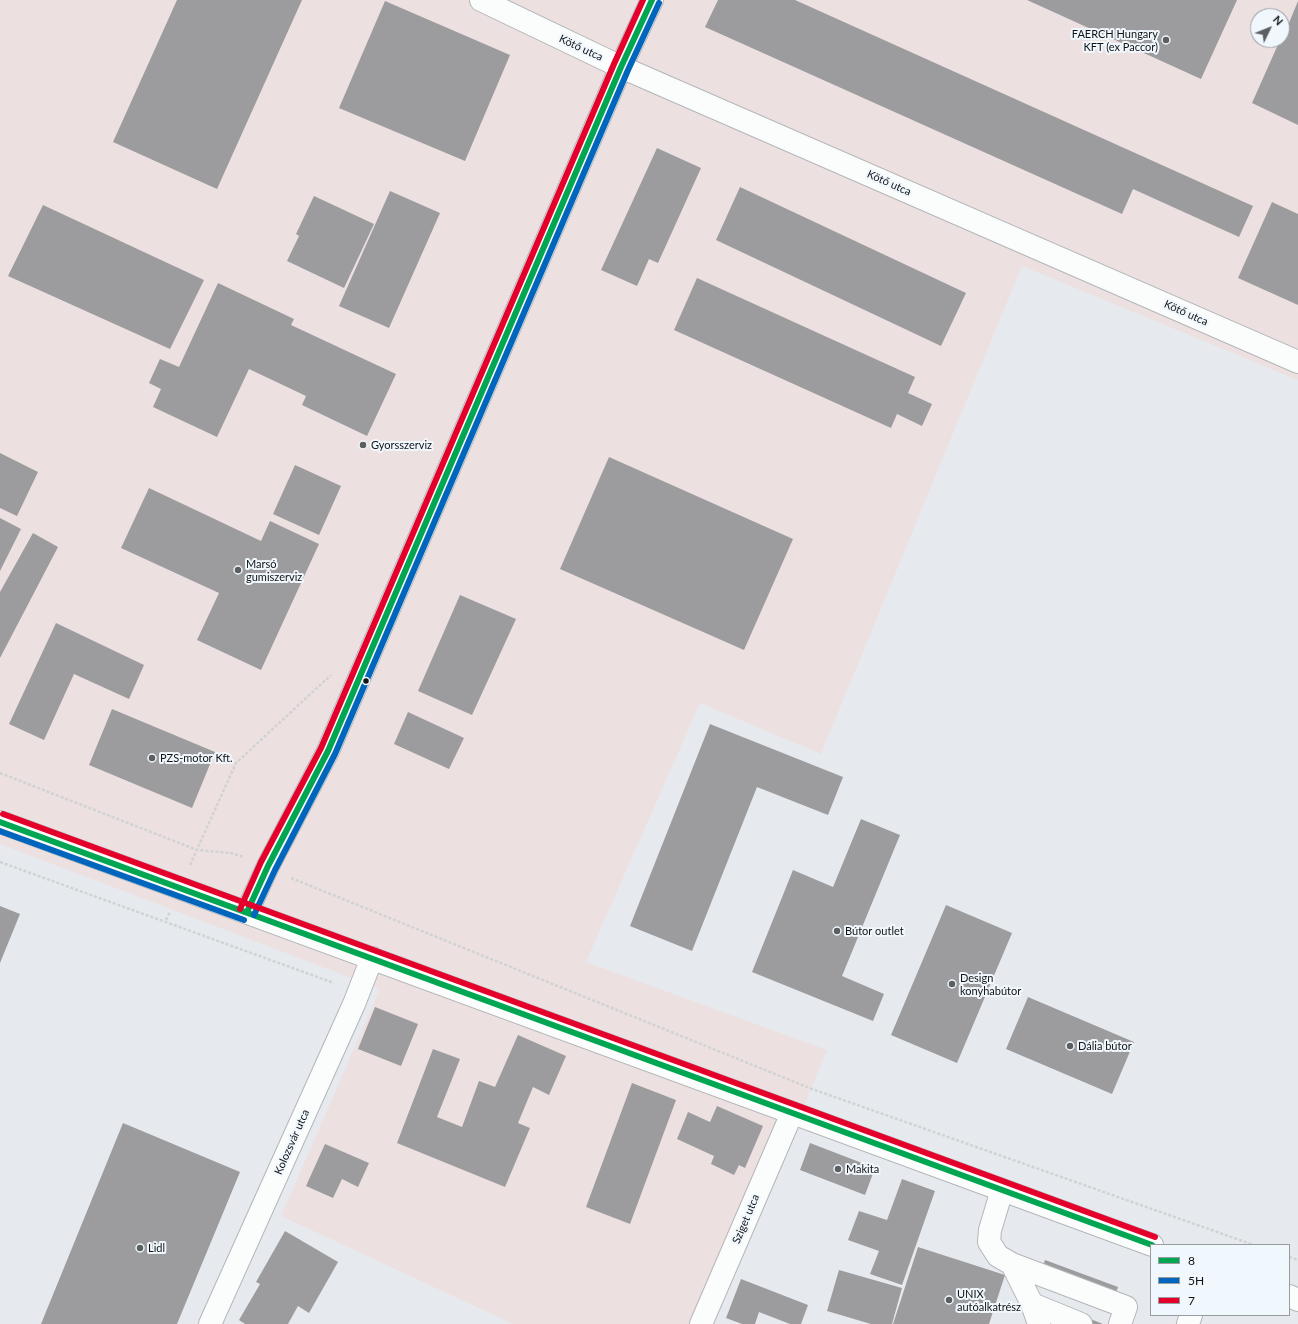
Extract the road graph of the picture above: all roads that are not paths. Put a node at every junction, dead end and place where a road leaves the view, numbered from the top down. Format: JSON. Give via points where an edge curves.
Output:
{"nodes":[{"id":1,"x":481,"y":0,"type":"edge"},
{"id":2,"x":652,"y":0,"type":"edge"},
{"id":3,"x":621,"y":67,"type":"junction"},
{"id":4,"x":1298,"y":362,"type":"edge"},
{"id":5,"x":0,"y":822,"type":"edge"},
{"id":6,"x":246,"y":912,"type":"junction"},
{"id":7,"x":372,"y":958,"type":"junction"},
{"id":8,"x":792,"y":1113,"type":"junction"},
{"id":9,"x":1002,"y":1190,"type":"junction"},
{"id":10,"x":1150,"y":1244,"type":"edge"},
{"id":11,"x":1012,"y":1264,"type":"junction"},
{"id":12,"x":1036,"y":1314,"type":"edge"},
{"id":13,"x":210,"y":1324,"type":"edge"},
{"id":14,"x":701,"y":1324,"type":"edge"},
{"id":15,"x":1081,"y":1324,"type":"edge"},
{"id":16,"x":1120,"y":1324,"type":"edge"}],
"edges":[{"from":1,"to":3,"type":"street","name":"Kötő utca"},
{"from":2,"to":3,"type":"street"},
{"from":3,"to":4,"type":"street","name":"Kötő utca"},
{"from":3,"to":6,"type":"street","via":[[328,751]]},
{"from":5,"to":6,"type":"street"},
{"from":6,"to":7,"type":"street"},
{"from":7,"to":8,"type":"street"},
{"from":7,"to":13,"type":"street","name":"Kolozsvár utca","via":[[354,1004]]},
{"from":8,"to":9,"type":"street"},
{"from":8,"to":14,"type":"street","name":"Sziget utca"},
{"from":9,"to":10,"type":"street"},
{"from":9,"to":11,"type":"street","via":[[989,1242],[998,1256]]},
{"from":11,"to":12,"type":"street"},
{"from":11,"to":16,"type":"street","via":[[1126,1307]]},
{"from":12,"to":15,"type":"street"}]}
